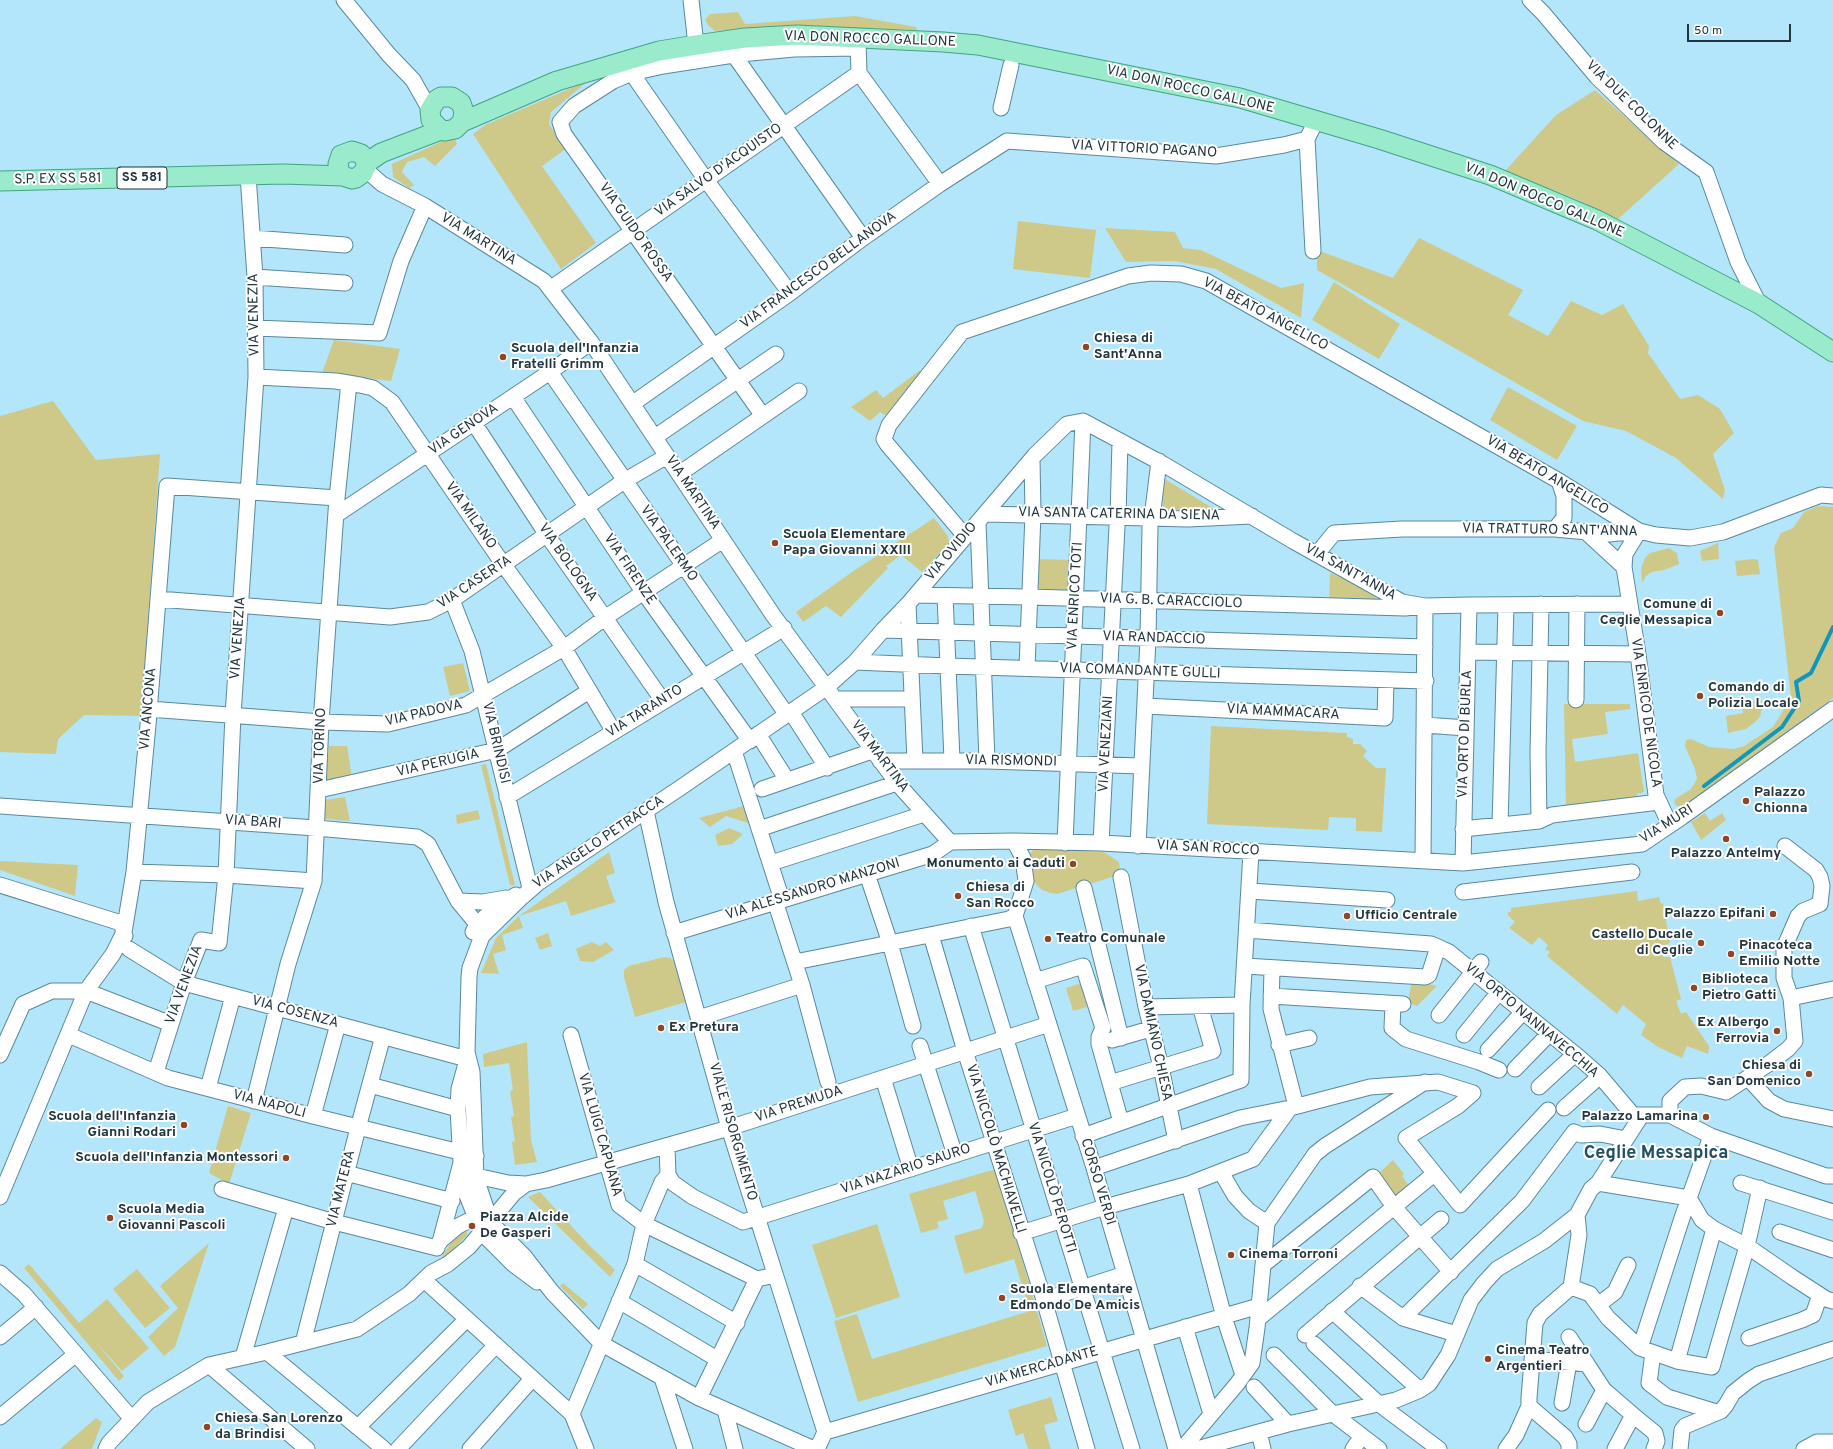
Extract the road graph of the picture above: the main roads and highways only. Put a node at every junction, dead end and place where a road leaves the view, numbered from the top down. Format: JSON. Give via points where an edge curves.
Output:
{"nodes":[{"id":1,"x":454,"y":98,"type":"junction"},
{"id":2,"x":505,"y":103,"type":"junction"},
{"id":3,"x":434,"y":118,"type":"junction"},
{"id":4,"x":462,"y":122,"type":"junction"},
{"id":5,"x":0,"y":181,"type":"edge"},
{"id":6,"x":1833,"y":352,"type":"edge"}],
"edges":[{"from":1,"to":2,"type":"main road"},
{"from":1,"to":3,"type":"main road","via":[[441,97],[436,100]]},
{"from":1,"to":4,"type":"main road","via":[[461,103],[464,112]]},
{"from":2,"to":4,"type":"main road","name":"VIA DON ROCCO GALLONE"},
{"from":2,"to":6,"type":"main road","name":"VIA DON ROCCO GALLONE","via":[[557,81],[628,67],[659,51],[745,38],[797,35],[858,42],[950,42],[1027,54],[1240,98],[1490,175],[1597,220],[1759,304]]},
{"from":3,"to":4,"type":"main road","via":[[445,131],[455,129]]},
{"from":3,"to":5,"type":"main road","name":"S.P. EX SS 581","number":"SS 581","via":[[381,153],[355,166],[283,174]]}]}
